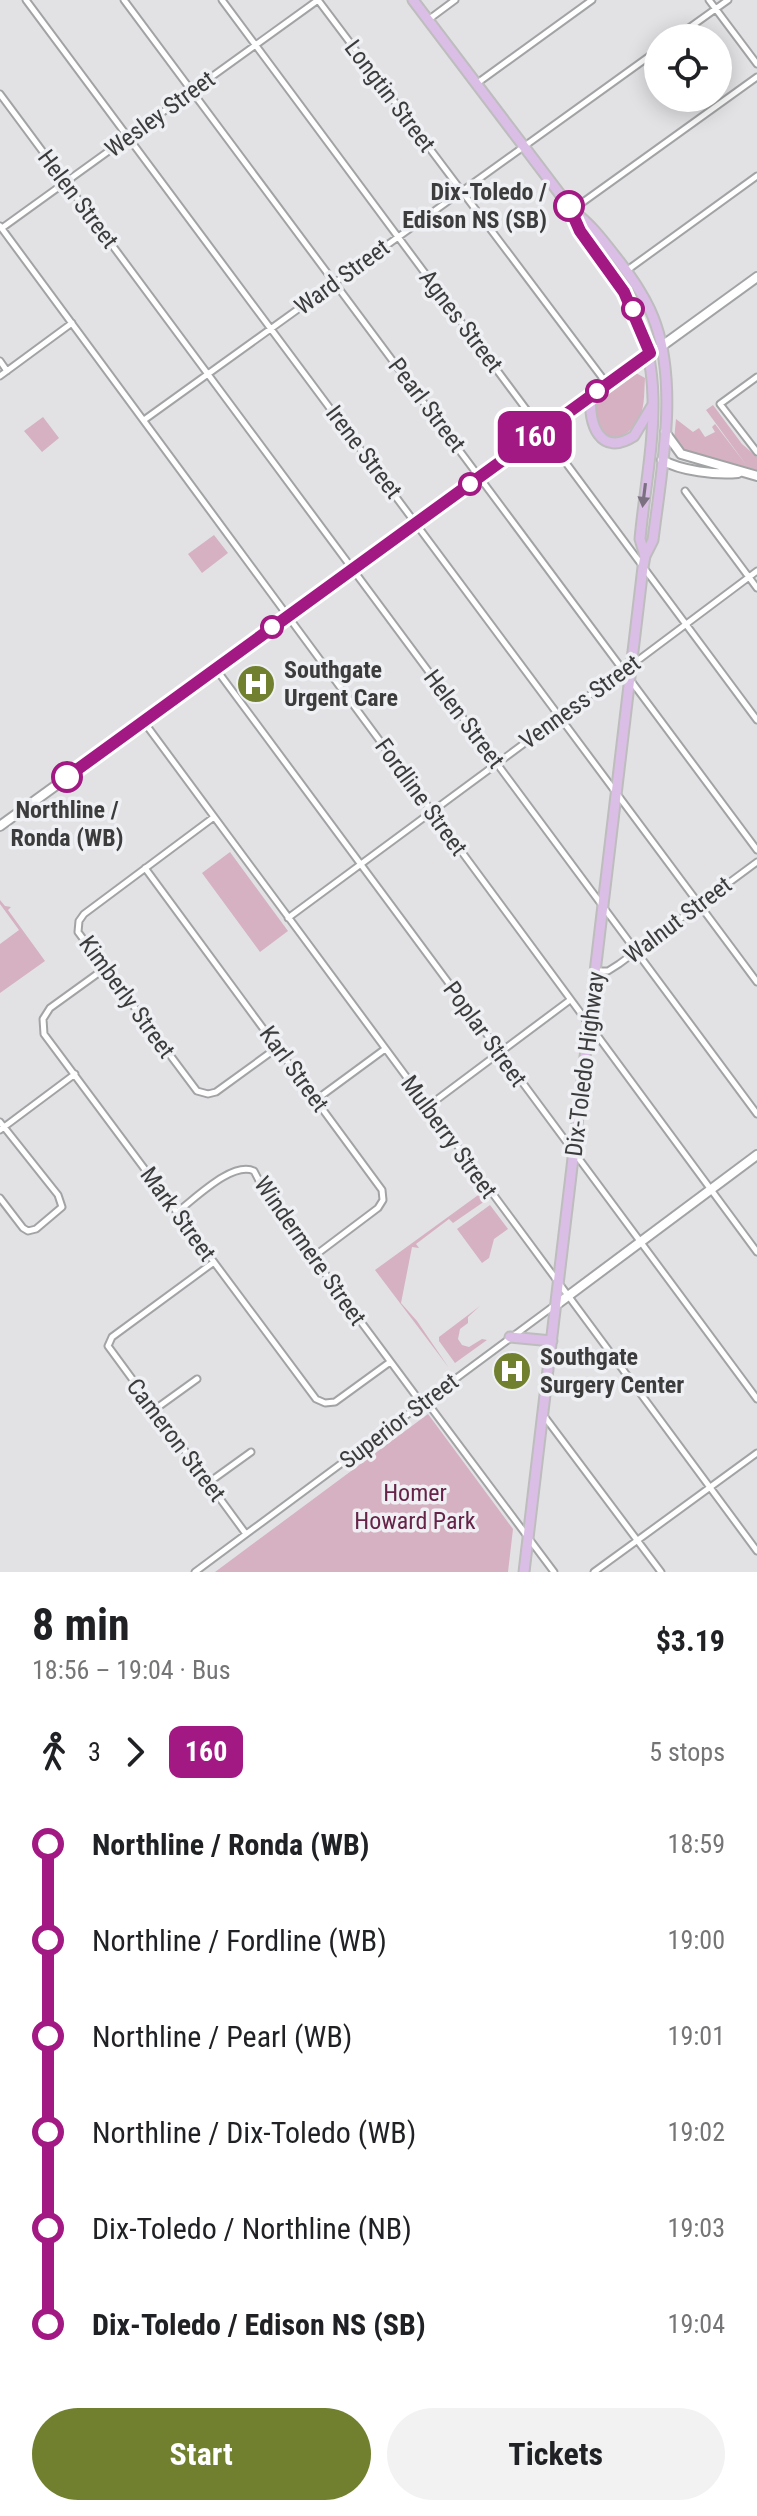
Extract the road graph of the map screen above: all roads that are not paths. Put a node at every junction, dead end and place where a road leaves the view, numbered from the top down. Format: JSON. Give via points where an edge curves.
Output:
{"nodes":[{"id":1,"x":26,"y":0,"type":"edge"},
{"id":2,"x":124,"y":0,"type":"edge"},
{"id":3,"x":222,"y":0,"type":"edge"},
{"id":4,"x":318,"y":0,"type":"edge"},
{"id":5,"x":413,"y":0,"type":"edge"},
{"id":6,"x":455,"y":0,"type":"edge"},
{"id":7,"x":592,"y":0,"type":"edge"},
{"id":8,"x":709,"y":0,"type":"edge"},
{"id":9,"x":728,"y":0,"type":"edge"},
{"id":10,"x":716,"y":9,"type":"junction"},
{"id":11,"x":428,"y":20,"type":"junction"},
{"id":12,"x":695,"y":24,"type":"edge"},
{"id":13,"x":255,"y":45,"type":"junction"},
{"id":14,"x":644,"y":60,"type":"edge"},
{"id":15,"x":757,"y":64,"type":"edge"},
{"id":16,"x":757,"y":77,"type":"edge"},
{"id":17,"x":476,"y":84,"type":"junction"},
{"id":18,"x":192,"y":91,"type":"junction"},
{"id":19,"x":0,"y":94,"type":"edge"},
{"id":20,"x":128,"y":136,"type":"junction"},
{"id":21,"x":524,"y":147,"type":"junction"},
{"id":22,"x":757,"y":176,"type":"edge"},
{"id":23,"x":66,"y":182,"type":"junction"},
{"id":24,"x":462,"y":192,"type":"junction"},
{"id":25,"x":572,"y":210,"type":"junction"},
{"id":26,"x":1,"y":227,"type":"edge"},
{"id":27,"x":398,"y":237,"type":"junction"},
{"id":28,"x":626,"y":271,"type":"junction"},
{"id":29,"x":757,"y":277,"type":"edge"},
{"id":30,"x":336,"y":282,"type":"junction"},
{"id":31,"x":72,"y":323,"type":"junction"},
{"id":32,"x":271,"y":328,"type":"junction"},
{"id":33,"x":661,"y":345,"type":"junction"},
{"id":34,"x":650,"y":353,"type":"junction"},
{"id":35,"x":0,"y":361,"type":"edge"},
{"id":36,"x":7,"y":371,"type":"junction"},
{"id":37,"x":208,"y":374,"type":"junction"},
{"id":38,"x":0,"y":376,"type":"edge"},
{"id":39,"x":757,"y":377,"type":"edge"},
{"id":40,"x":607,"y":384,"type":"junction"},
{"id":41,"x":591,"y":396,"type":"junction"},
{"id":42,"x":654,"y":403,"type":"junction"},
{"id":43,"x":654,"y":418,"type":"junction"},
{"id":44,"x":144,"y":420,"type":"junction"},
{"id":45,"x":543,"y":431,"type":"junction"},
{"id":46,"x":664,"y":432,"type":"junction"},
{"id":47,"x":757,"y":452,"type":"edge"},
{"id":48,"x":662,"y":460,"type":"junction"},
{"id":49,"x":741,"y":473,"type":"junction"},
{"id":50,"x":757,"y":476,"type":"edge"},
{"id":51,"x":479,"y":477,"type":"junction"},
{"id":52,"x":685,"y":491,"type":"dead end"},
{"id":53,"x":416,"y":523,"type":"junction"},
{"id":54,"x":644,"y":562,"type":"junction"},
{"id":55,"x":352,"y":569,"type":"junction"},
{"id":56,"x":757,"y":571,"type":"edge"},
{"id":57,"x":749,"y":577,"type":"junction"},
{"id":58,"x":757,"y":588,"type":"edge"},
{"id":59,"x":288,"y":615,"type":"junction"},
{"id":60,"x":685,"y":624,"type":"junction"},
{"id":61,"x":215,"y":668,"type":"junction"},
{"id":62,"x":629,"y":671,"type":"junction"},
{"id":63,"x":559,"y":717,"type":"junction"},
{"id":64,"x":757,"y":720,"type":"edge"},
{"id":65,"x":143,"y":721,"type":"junction"},
{"id":66,"x":497,"y":763,"type":"junction"},
{"id":67,"x":617,"y":794,"type":"junction"},
{"id":68,"x":432,"y":811,"type":"junction"},
{"id":69,"x":214,"y":817,"type":"junction"},
{"id":70,"x":0,"y":826,"type":"edge"},
{"id":71,"x":757,"y":850,"type":"edge"},
{"id":72,"x":757,"y":862,"type":"edge"},
{"id":73,"x":360,"y":864,"type":"junction"},
{"id":74,"x":145,"y":868,"type":"junction"},
{"id":75,"x":699,"y":904,"type":"junction"},
{"id":76,"x":603,"y":907,"type":"junction"},
{"id":77,"x":288,"y":918,"type":"junction"},
{"id":78,"x":636,"y":951,"type":"junction"},
{"id":79,"x":104,"y":969,"type":"junction"},
{"id":80,"x":596,"y":971,"type":"junction"},
{"id":81,"x":757,"y":982,"type":"edge"},
{"id":82,"x":571,"y":1000,"type":"junction"},
{"id":83,"x":589,"y":1025,"type":"junction"},
{"id":84,"x":278,"y":1047,"type":"junction"},
{"id":85,"x":385,"y":1049,"type":"junction"},
{"id":86,"x":499,"y":1053,"type":"junction"},
{"id":87,"x":75,"y":1074,"type":"junction"},
{"id":88,"x":317,"y":1099,"type":"junction"},
{"id":89,"x":427,"y":1107,"type":"junction"},
{"id":90,"x":757,"y":1114,"type":"edge"},
{"id":91,"x":3,"y":1128,"type":"edge"},
{"id":92,"x":0,"y":1139,"type":"edge"},
{"id":93,"x":574,"y":1155,"type":"junction"},
{"id":94,"x":757,"y":1155,"type":"edge"},
{"id":95,"x":710,"y":1189,"type":"junction"},
{"id":96,"x":0,"y":1198,"type":"edge"},
{"id":97,"x":177,"y":1212,"type":"junction"},
{"id":98,"x":639,"y":1242,"type":"junction"},
{"id":99,"x":757,"y":1252,"type":"edge"},
{"id":100,"x":313,"y":1257,"type":"junction"},
{"id":101,"x":214,"y":1262,"type":"junction"},
{"id":102,"x":558,"y":1285,"type":"junction"},
{"id":103,"x":567,"y":1297,"type":"junction"},
{"id":104,"x":556,"y":1305,"type":"junction"},
{"id":105,"x":510,"y":1337,"type":"junction"},
{"id":106,"x":552,"y":1341,"type":"junction"},
{"id":107,"x":390,"y":1362,"type":"junction"},
{"id":108,"x":197,"y":1379,"type":"dead end"},
{"id":109,"x":757,"y":1399,"type":"edge"},
{"id":110,"x":424,"y":1402,"type":"junction"},
{"id":111,"x":154,"y":1410,"type":"junction"},
{"id":112,"x":543,"y":1415,"type":"junction"},
{"id":113,"x":251,"y":1452,"type":"dead end"},
{"id":114,"x":757,"y":1453,"type":"edge"},
{"id":115,"x":208,"y":1483,"type":"junction"},
{"id":116,"x":709,"y":1487,"type":"junction"},
{"id":117,"x":246,"y":1534,"type":"junction"},
{"id":118,"x":528,"y":1538,"type":"junction"},
{"id":119,"x":637,"y":1540,"type":"junction"},
{"id":120,"x":757,"y":1551,"type":"edge"},
{"id":121,"x":195,"y":1572,"type":"edge"},
{"id":122,"x":524,"y":1572,"type":"edge"},
{"id":123,"x":554,"y":1572,"type":"edge"},
{"id":124,"x":594,"y":1572,"type":"edge"},
{"id":125,"x":661,"y":1572,"type":"edge"}],
"edges":[{"from":1,"to":20,"type":"street","name":"Irene Street"},
{"from":2,"to":18,"type":"street","name":"Pearl Street"},
{"from":3,"to":13,"type":"street","name":"Agnes Street"},
{"from":4,"to":13,"type":"street","name":"Wesley Street"},
{"from":4,"to":24,"type":"street","name":"Longtin Street"},
{"from":5,"to":11,"type":"main road","name":"Dix-Toledo Highway"},
{"from":6,"to":11,"type":"street"},
{"from":7,"to":17,"type":"street"},
{"from":8,"to":10,"type":"street"},
{"from":9,"to":10,"type":"street"},
{"from":10,"to":12,"type":"street"},
{"from":10,"to":15,"type":"street"},
{"from":11,"to":17,"type":"main road","name":"Dix-Toledo Highway"},
{"from":13,"to":18,"type":"street","name":"Wesley Street"},
{"from":13,"to":27,"type":"street","name":"Agnes Street"},
{"from":14,"to":21,"type":"street","name":"Ward Street"},
{"from":16,"to":25,"type":"street"},
{"from":17,"to":21,"type":"main road","name":"Dix-Toledo Highway"},
{"from":18,"to":20,"type":"street","name":"Wesley Street"},
{"from":18,"to":30,"type":"street","name":"Pearl Street"},
{"from":19,"to":23,"type":"street","name":"Helen Street"},
{"from":20,"to":23,"type":"street","name":"Wesley Street"},
{"from":20,"to":32,"type":"street","name":"Irene Street"},
{"from":21,"to":24,"type":"street","name":"Ward Street"},
{"from":21,"to":25,"type":"main road","name":"Dix-Toledo Highway"},
{"from":22,"to":28,"type":"street"},
{"from":23,"to":26,"type":"street","name":"Wesley Street"},
{"from":23,"to":37,"type":"street","name":"Helen Street"},
{"from":24,"to":27,"type":"street","name":"Ward Street"},
{"from":24,"to":40,"type":"street","name":"Longtin Street"},
{"from":25,"to":28,"type":"main road","name":"Dix-Toledo Highway","via":[[590,224]]},
{"from":25,"to":34,"type":"main road","name":"Dix-Toledo Highway","via":[[580,231],[624,292]]},
{"from":26,"to":31,"type":"street","name":"Fordline Street"},
{"from":27,"to":30,"type":"street","name":"Ward Street"},
{"from":27,"to":45,"type":"street","name":"Agnes Street"},
{"from":28,"to":33,"type":"main road","name":"Dix-Toledo Highway","via":[[651,310]]},
{"from":29,"to":33,"type":"main road"},
{"from":30,"to":32,"type":"street","name":"Ward Street"},
{"from":30,"to":51,"type":"street","name":"Pearl Street"},
{"from":31,"to":36,"type":"street"},
{"from":31,"to":44,"type":"street","name":"Fordline Street"},
{"from":32,"to":37,"type":"street","name":"Ward Street"},
{"from":32,"to":53,"type":"street","name":"Irene Street"},
{"from":33,"to":34,"type":"main road"},
{"from":33,"to":46,"type":"main road","name":"Dix-Toledo Highway"},
{"from":34,"to":40,"type":"main road"},
{"from":34,"to":42,"type":"main road","name":"Dix-Toledo Highway"},
{"from":35,"to":36,"type":"street"},
{"from":36,"to":38,"type":"street"},
{"from":37,"to":44,"type":"street","name":"Ward Street"},
{"from":37,"to":55,"type":"street","name":"Helen Street"},
{"from":39,"to":47,"type":"street","via":[[720,404]]},
{"from":40,"to":41,"type":"main road"},
{"from":41,"to":42,"type":"main road","via":[[593,428],[614,442],[634,436]]},
{"from":41,"to":45,"type":"main road"},
{"from":42,"to":43,"type":"main road","name":"Dix-Toledo Highway"},
{"from":43,"to":48,"type":"main road","via":[[655,446]]},
{"from":43,"to":54,"type":"main road","name":"Dix-Toledo Highway","one_way":true,"via":[[640,539]]},
{"from":44,"to":59,"type":"street","name":"Fordline Street"},
{"from":45,"to":51,"type":"main road"},
{"from":45,"to":54,"type":"street","name":"Agnes Street"},
{"from":46,"to":48,"type":"main road","name":"Dix-Toledo Highway"},
{"from":46,"to":49,"type":"main road","via":[[681,454]]},
{"from":48,"to":49,"type":"main road"},
{"from":48,"to":54,"type":"main road","name":"Dix-Toledo Highway","via":[[653,540]]},
{"from":49,"to":50,"type":"main road"},
{"from":51,"to":53,"type":"main road"},
{"from":51,"to":62,"type":"street","name":"Pearl Street"},
{"from":52,"to":57,"type":"street"},
{"from":53,"to":55,"type":"main road"},
{"from":53,"to":63,"type":"street","name":"Irene Street"},
{"from":54,"to":60,"type":"street","name":"Agnes Street"},
{"from":54,"to":62,"type":"main road","name":"Dix-Toledo Highway"},
{"from":55,"to":59,"type":"main road"},
{"from":55,"to":66,"type":"street","name":"Helen Street"},
{"from":56,"to":57,"type":"street","name":"Venness Street"},
{"from":57,"to":58,"type":"street"},
{"from":57,"to":60,"type":"street","name":"Venness Street"},
{"from":59,"to":61,"type":"main road"},
{"from":59,"to":68,"type":"street","name":"Fordline Street"},
{"from":60,"to":62,"type":"street","name":"Venness Street"},
{"from":60,"to":64,"type":"street","name":"Agnes Street"},
{"from":61,"to":65,"type":"main road"},
{"from":61,"to":73,"type":"street","name":"Poplar Street"},
{"from":62,"to":63,"type":"street","name":"Venness Street"},
{"from":62,"to":67,"type":"main road","name":"Dix-Toledo Highway"},
{"from":62,"to":71,"type":"street","name":"Pearl Street"},
{"from":63,"to":66,"type":"street","name":"Venness Street"},
{"from":63,"to":67,"type":"street","name":"Irene Street"},
{"from":65,"to":69,"type":"street","name":"Mulberry Street"},
{"from":65,"to":70,"type":"main road"},
{"from":66,"to":68,"type":"street","name":"Venness Street"},
{"from":66,"to":76,"type":"street","name":"Helen Street"},
{"from":67,"to":75,"type":"street","name":"Irene Street"},
{"from":67,"to":76,"type":"main road","name":"Dix-Toledo Highway"},
{"from":68,"to":73,"type":"street","name":"Venness Street"},
{"from":68,"to":82,"type":"street","name":"Fordline Street"},
{"from":69,"to":74,"type":"street","name":"Kimberly Street"},
{"from":69,"to":77,"type":"street","name":"Mulberry Street"},
{"from":72,"to":75,"type":"street","name":"Walnut Street"},
{"from":73,"to":77,"type":"street","name":"Venness Street"},
{"from":73,"to":86,"type":"street","name":"Poplar Street"},
{"from":74,"to":79,"type":"street","name":"Kimberly Street","via":[[79,921],[80,935]]},
{"from":74,"to":84,"type":"street","name":"Karl Street"},
{"from":75,"to":78,"type":"street","name":"Walnut Street"},
{"from":75,"to":81,"type":"street","name":"Irene Street"},
{"from":76,"to":78,"type":"street","name":"Helen Street"},
{"from":76,"to":80,"type":"main road","name":"Dix-Toledo Highway"},
{"from":77,"to":85,"type":"street","name":"Mulberry Street"},
{"from":78,"to":80,"type":"street","name":"Walnut Street","via":[[608,971]]},
{"from":78,"to":90,"type":"street","name":"Helen Street"},
{"from":79,"to":84,"type":"street","name":"Kimberly Street","via":[[197,1091],[216,1092]]},
{"from":79,"to":87,"type":"street","name":"Mark Street","via":[[50,1008],[43,1019],[44,1034]]},
{"from":80,"to":83,"type":"main road","name":"Dix-Toledo Highway"},
{"from":82,"to":83,"type":"street","name":"Fordline Street"},
{"from":82,"to":86,"type":"street"},
{"from":83,"to":93,"type":"main road","name":"Dix-Toledo Highway"},
{"from":83,"to":95,"type":"street","name":"Fordline Street"},
{"from":84,"to":88,"type":"street","name":"Karl Street"},
{"from":85,"to":88,"type":"street"},
{"from":85,"to":89,"type":"street","name":"Mulberry Street"},
{"from":86,"to":89,"type":"street"},
{"from":86,"to":93,"type":"street","name":"Poplar Street"},
{"from":87,"to":91,"type":"street"},
{"from":87,"to":97,"type":"street","name":"Mark Street"},
{"from":88,"to":100,"type":"street","name":"Karl Street","via":[[383,1197],[372,1214]]},
{"from":89,"to":102,"type":"street","name":"Mulberry Street"},
{"from":91,"to":92,"type":"street"},
{"from":91,"to":96,"type":"street","via":[[61,1199],[61,1209],[28,1231]]},
{"from":93,"to":98,"type":"street","name":"Poplar Street"},
{"from":93,"to":102,"type":"main road","name":"Dix-Toledo Highway"},
{"from":94,"to":95,"type":"main road","name":"Superior Street"},
{"from":95,"to":98,"type":"main road","name":"Superior Street"},
{"from":95,"to":99,"type":"street","name":"Fordline Street"},
{"from":97,"to":100,"type":"street","name":"Windermere Street","via":[[234,1171],[249,1169]]},
{"from":97,"to":101,"type":"street","name":"Mark Street"},
{"from":98,"to":103,"type":"main road","name":"Superior Street"},
{"from":98,"to":109,"type":"street","name":"Poplar Street"},
{"from":100,"to":107,"type":"street","name":"Windermere Street"},
{"from":101,"to":107,"type":"street","name":"Mark Street","via":[[316,1399],[335,1402]]},
{"from":101,"to":111,"type":"street","name":"Cameron Street","via":[[112,1337],[108,1346]]},
{"from":102,"to":103,"type":"street","name":"Mulberry Street"},
{"from":102,"to":104,"type":"main road","name":"Dix-Toledo Highway"},
{"from":103,"to":104,"type":"main road","name":"Superior Street"},
{"from":103,"to":116,"type":"street","name":"Mulberry Street"},
{"from":104,"to":105,"type":"street","name":"Superior Street"},
{"from":104,"to":106,"type":"main road","name":"Dix-Toledo Highway"},
{"from":105,"to":106,"type":"main road"},
{"from":105,"to":110,"type":"street","name":"Superior Street"},
{"from":106,"to":112,"type":"main road","name":"Dix-Toledo Highway"},
{"from":107,"to":110,"type":"street","name":"Windermere Street"},
{"from":108,"to":111,"type":"street"},
{"from":110,"to":117,"type":"street","name":"Superior Street"},
{"from":110,"to":118,"type":"street","name":"Windermere Street"},
{"from":111,"to":115,"type":"street","name":"Cameron Street"},
{"from":112,"to":118,"type":"main road","name":"Dix-Toledo Highway"},
{"from":112,"to":119,"type":"street"},
{"from":113,"to":115,"type":"street"},
{"from":114,"to":116,"type":"street"},
{"from":115,"to":117,"type":"street","name":"Cameron Street"},
{"from":116,"to":119,"type":"street"},
{"from":116,"to":120,"type":"street","name":"Mulberry Street"},
{"from":117,"to":121,"type":"street","name":"Superior Street"},
{"from":118,"to":122,"type":"main road","name":"Dix-Toledo Highway"},
{"from":118,"to":123,"type":"street","name":"Windermere Street"},
{"from":119,"to":124,"type":"street"},
{"from":119,"to":125,"type":"street"}]}
